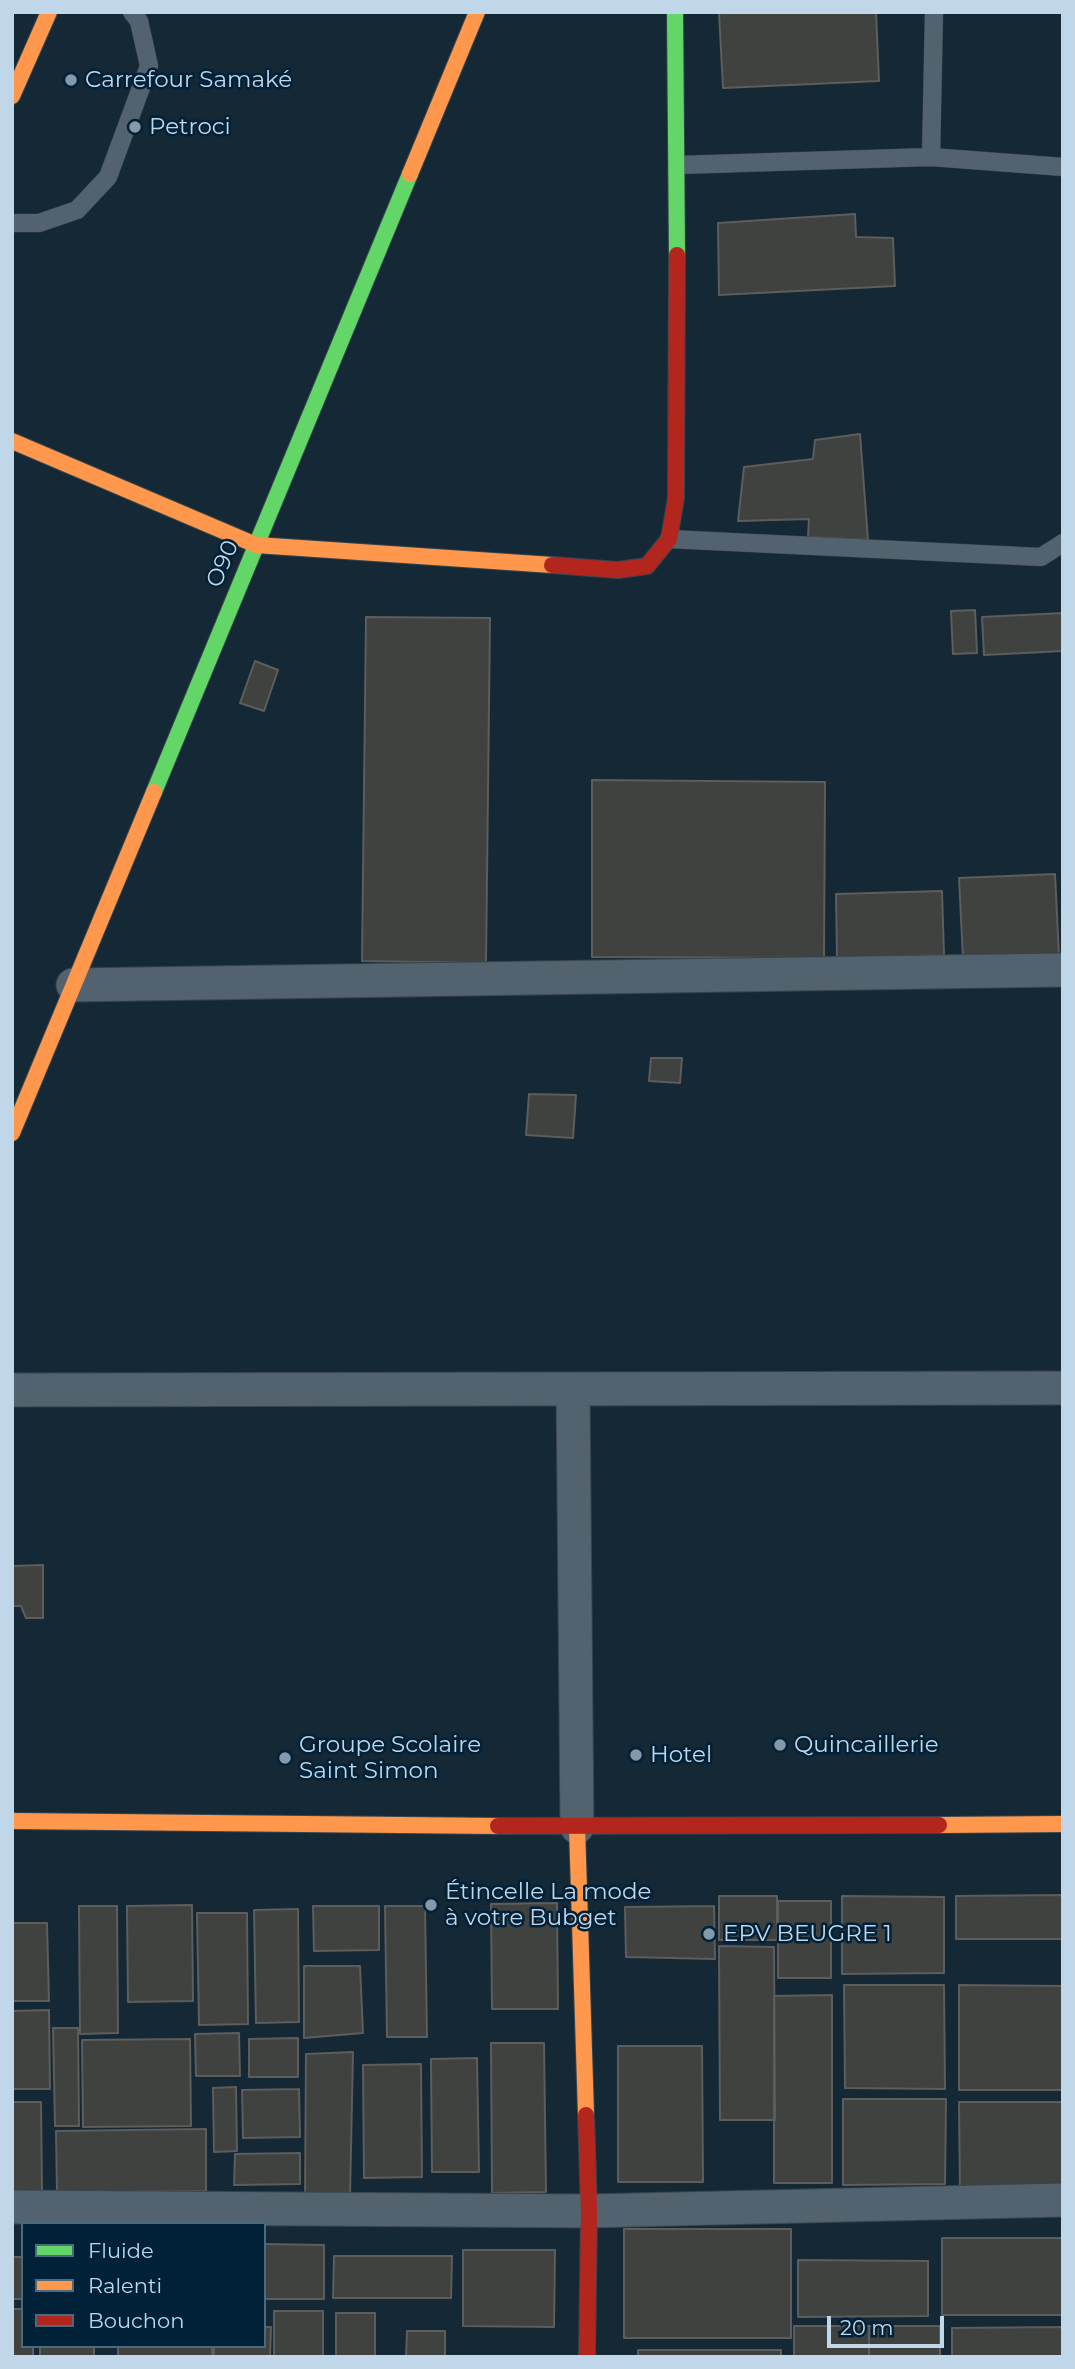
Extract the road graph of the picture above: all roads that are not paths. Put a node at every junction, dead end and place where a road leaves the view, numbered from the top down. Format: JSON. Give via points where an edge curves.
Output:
{"nodes":[{"id":1,"x":49,"y":12,"type":"edge"},
{"id":2,"x":132,"y":12,"type":"edge"},
{"id":3,"x":477,"y":12,"type":"edge"},
{"id":4,"x":675,"y":12,"type":"edge"},
{"id":5,"x":934,"y":12,"type":"edge"},
{"id":6,"x":12,"y":96,"type":"edge"},
{"id":7,"x":931,"y":157,"type":"junction"},
{"id":8,"x":678,"y":165,"type":"junction"},
{"id":9,"x":1063,"y":167,"type":"edge"},
{"id":10,"x":12,"y":223,"type":"edge"},
{"id":11,"x":12,"y":441,"type":"edge"},
{"id":12,"x":669,"y":539,"type":"junction"},
{"id":13,"x":1063,"y":543,"type":"edge"},
{"id":14,"x":256,"y":545,"type":"junction"},
{"id":15,"x":1063,"y":970,"type":"edge"},
{"id":16,"x":73,"y":985,"type":"junction"},
{"id":17,"x":12,"y":1133,"type":"edge"},
{"id":18,"x":1063,"y":1388,"type":"edge"},
{"id":19,"x":573,"y":1389,"type":"junction"},
{"id":20,"x":12,"y":1390,"type":"edge"},
{"id":21,"x":12,"y":1821,"type":"edge"},
{"id":22,"x":1063,"y":1824,"type":"edge"},
{"id":23,"x":576,"y":1827,"type":"junction"},
{"id":24,"x":1063,"y":2200,"type":"edge"},
{"id":25,"x":12,"y":2207,"type":"edge"},
{"id":26,"x":589,"y":2211,"type":"junction"},
{"id":27,"x":587,"y":2357,"type":"edge"}],
"edges":[{"from":1,"to":6,"type":"street"},
{"from":2,"to":10,"type":"lane","via":[[139,21],[149,66],[108,177],[78,210],[39,223]]},
{"from":3,"to":14,"type":"street","name":"O90"},
{"from":4,"to":8,"type":"street"},
{"from":5,"to":7,"type":"lane"},
{"from":7,"to":8,"type":"lane"},
{"from":7,"to":9,"type":"lane"},
{"from":8,"to":12,"type":"street","via":[[676,498]]},
{"from":11,"to":14,"type":"street"},
{"from":12,"to":13,"type":"lane","via":[[1041,557]]},
{"from":12,"to":14,"type":"street","via":[[647,566],[618,570]]},
{"from":14,"to":16,"type":"street","name":"O90"},
{"from":15,"to":16,"type":"street"},
{"from":16,"to":17,"type":"street","name":"O90"},
{"from":18,"to":19,"type":"street"},
{"from":19,"to":20,"type":"street"},
{"from":19,"to":23,"type":"street"},
{"from":21,"to":23,"type":"street"},
{"from":22,"to":23,"type":"street"},
{"from":23,"to":26,"type":"street"},
{"from":24,"to":26,"type":"street"},
{"from":25,"to":26,"type":"street"},
{"from":26,"to":27,"type":"street"}]}
